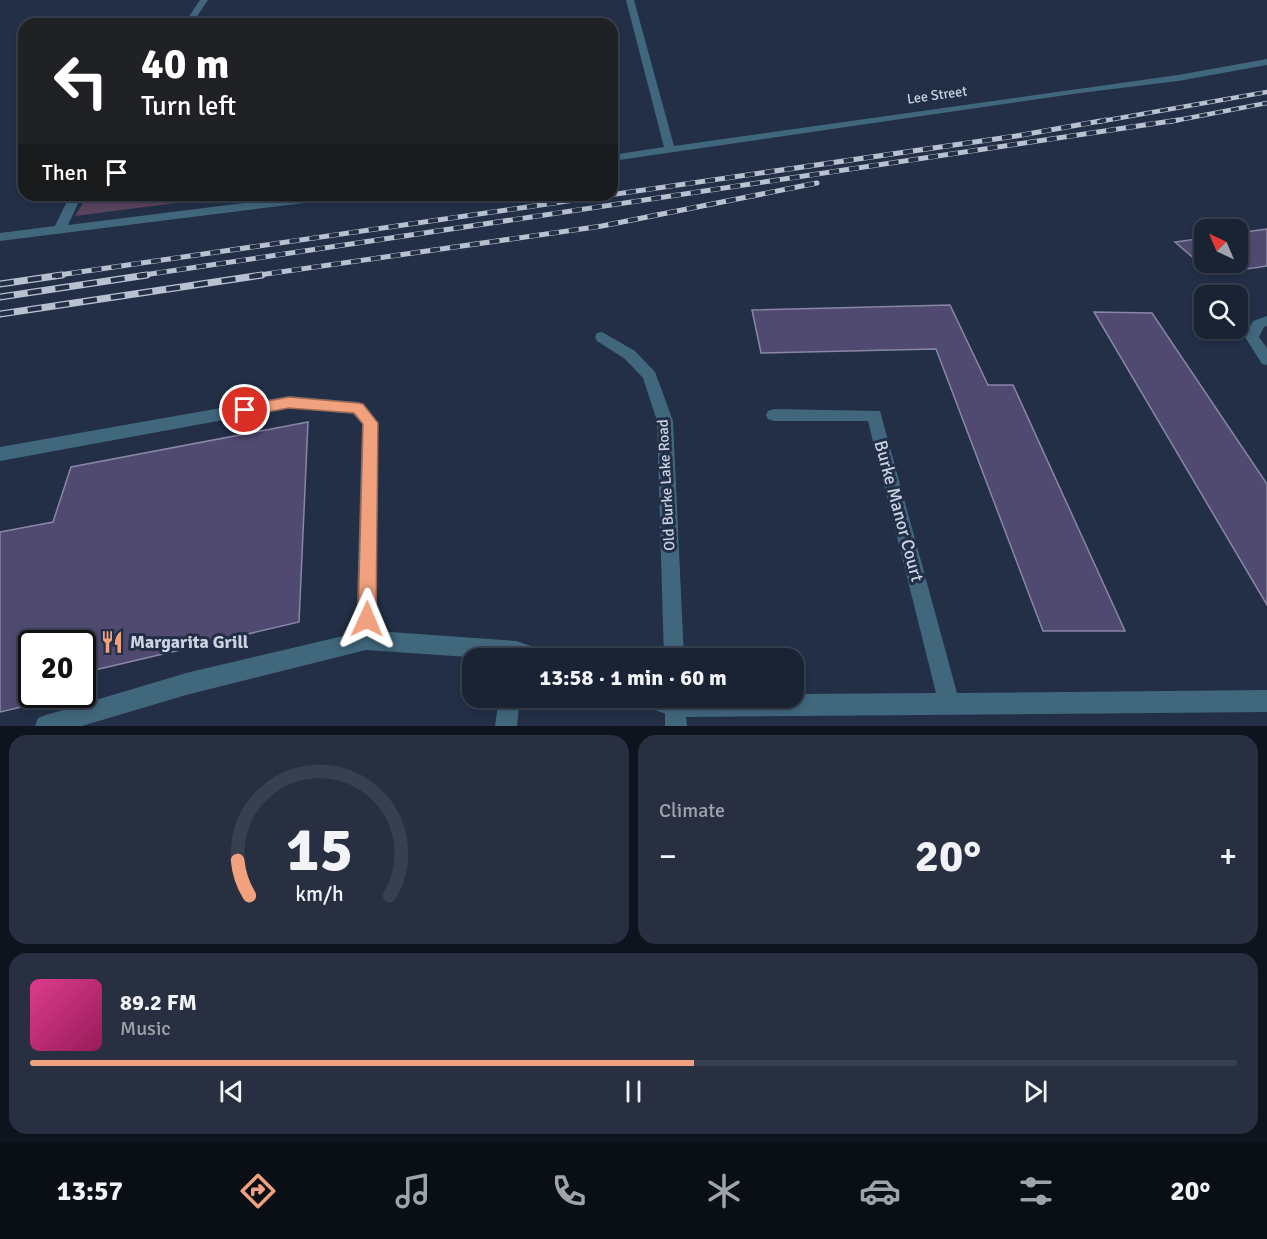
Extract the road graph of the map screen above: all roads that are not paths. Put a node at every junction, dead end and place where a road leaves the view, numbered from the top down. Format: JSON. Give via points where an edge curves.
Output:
{"nodes":[{"id":1,"x":204,"y":0,"type":"edge"},
{"id":2,"x":630,"y":0,"type":"edge"},
{"id":3,"x":192,"y":18,"type":"edge"},
{"id":4,"x":1267,"y":62,"type":"edge"},
{"id":5,"x":670,"y":150,"type":"junction"},
{"id":6,"x":618,"y":157,"type":"edge"},
{"id":7,"x":73,"y":201,"type":"edge"},
{"id":8,"x":289,"y":201,"type":"edge"},
{"id":9,"x":59,"y":230,"type":"junction"},
{"id":10,"x":0,"y":237,"type":"edge"},
{"id":11,"x":1267,"y":321,"type":"edge"},
{"id":12,"x":602,"y":337,"type":"dead end"},
{"id":13,"x":1267,"y":360,"type":"edge"},
{"id":14,"x":774,"y":415,"type":"dead end"},
{"id":15,"x":0,"y":454,"type":"edge"},
{"id":16,"x":366,"y":640,"type":"junction"},
{"id":17,"x":674,"y":648,"type":"edge"},
{"id":18,"x":462,"y":650,"type":"edge"},
{"id":19,"x":1267,"y":701,"type":"edge"},
{"id":20,"x":949,"y":703,"type":"junction"},
{"id":21,"x":509,"y":708,"type":"edge"},
{"id":22,"x":676,"y":710,"type":"edge"},
{"id":23,"x":46,"y":726,"type":"edge"},
{"id":24,"x":506,"y":726,"type":"edge"}],
"edges":[{"from":1,"to":3,"type":"street"},
{"from":2,"to":5,"type":"street"},
{"from":4,"to":5,"type":"street","name":"Lee Street"},
{"from":5,"to":6,"type":"street","name":"Lee Street"},
{"from":7,"to":9,"type":"street"},
{"from":8,"to":9,"type":"street"},
{"from":9,"to":10,"type":"street"},
{"from":11,"to":13,"type":"street","via":[[1258,324],[1252,337]]},
{"from":12,"to":17,"type":"street","name":"Old Burke Lake Road","via":[[630,355],[650,376],[665,421]]},
{"from":14,"to":20,"type":"street","name":"Burke Manor Court","via":[[874,415]]},
{"from":15,"to":16,"type":"street","via":[[289,402],[358,408],[370,423]]},
{"from":16,"to":18,"type":"street"},
{"from":16,"to":23,"type":"street","via":[[186,684]]},
{"from":19,"to":20,"type":"street"},
{"from":20,"to":22,"type":"street"},
{"from":21,"to":24,"type":"street"}]}
